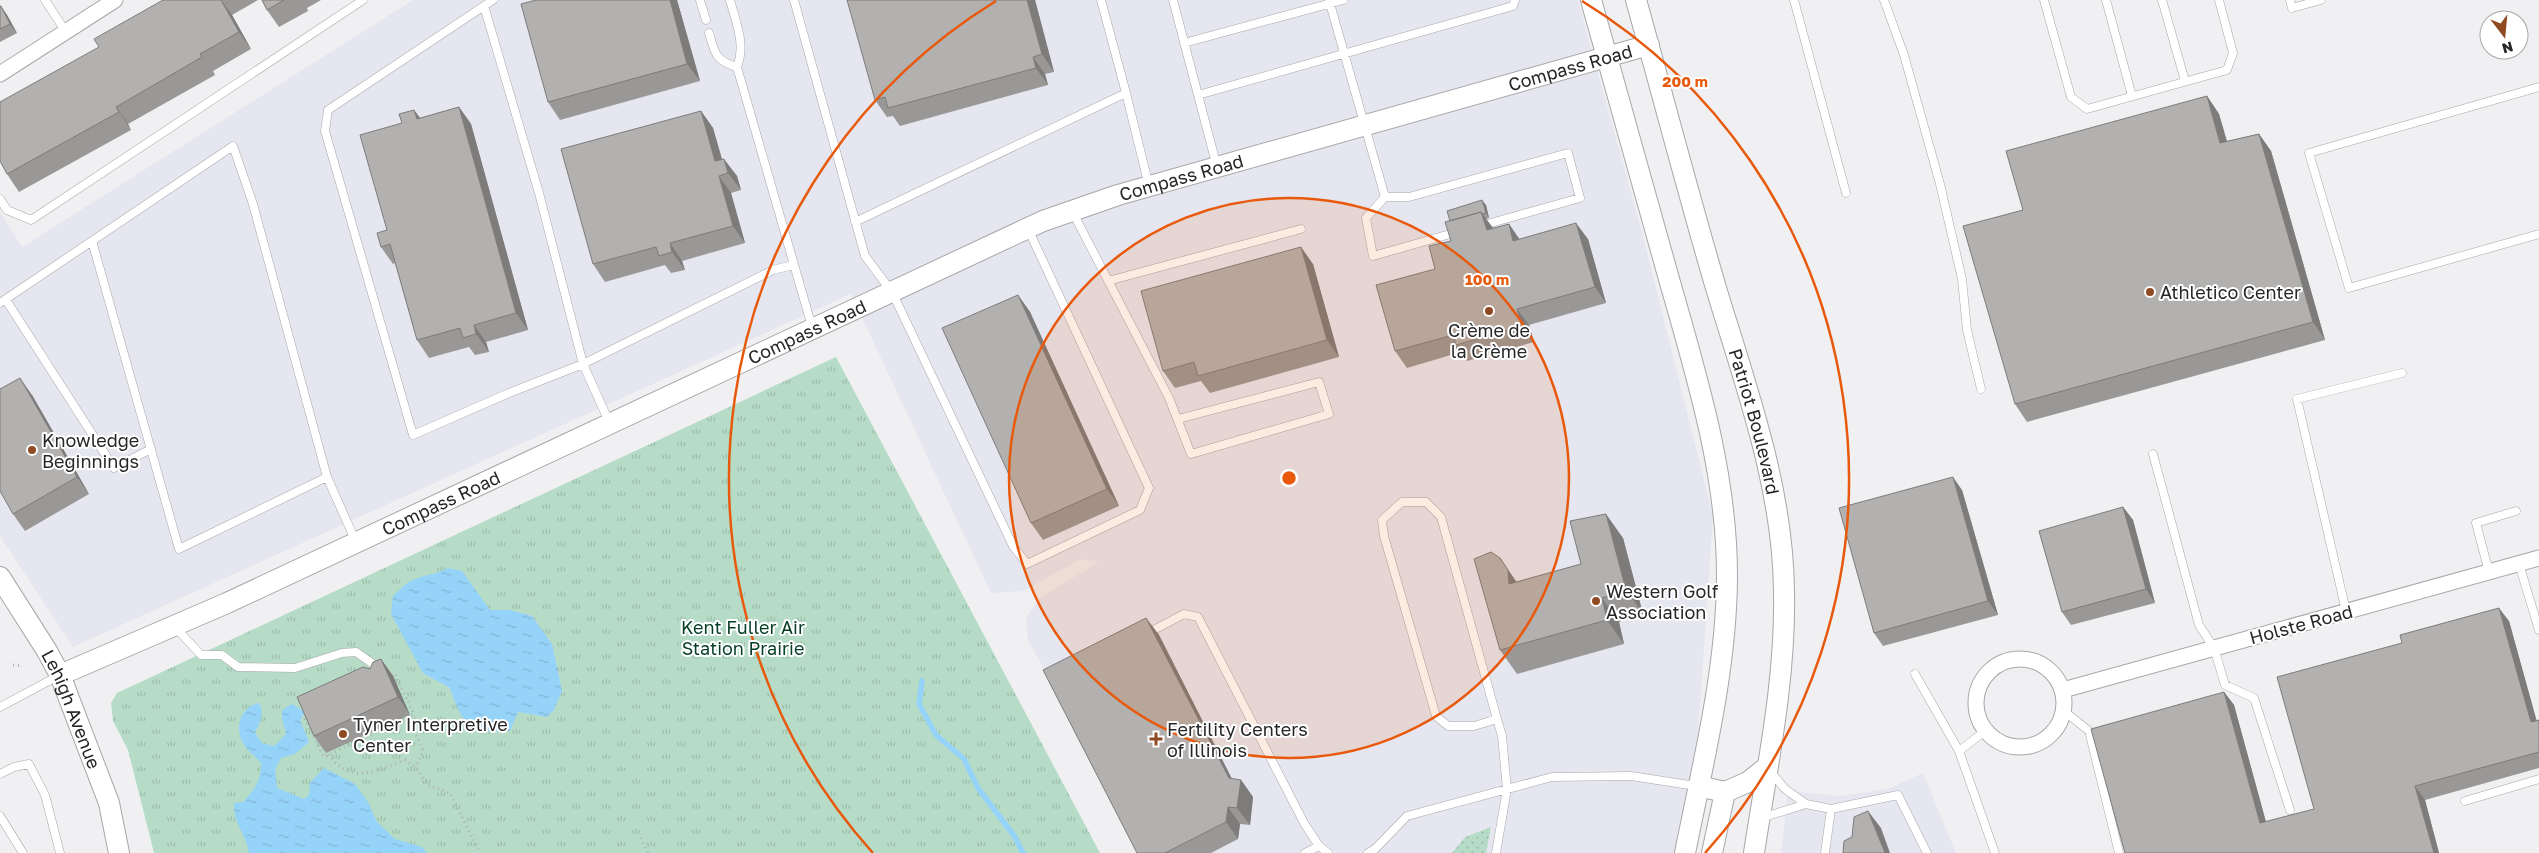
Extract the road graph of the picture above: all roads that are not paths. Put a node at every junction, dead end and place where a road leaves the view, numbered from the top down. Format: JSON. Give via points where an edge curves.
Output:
{"nodes":[{"id":1,"x":45,"y":0,"type":"edge"},
{"id":2,"x":115,"y":0,"type":"edge"},
{"id":3,"x":363,"y":0,"type":"edge"},
{"id":4,"x":493,"y":0,"type":"edge"},
{"id":5,"x":700,"y":0,"type":"edge"},
{"id":6,"x":730,"y":0,"type":"edge"},
{"id":7,"x":794,"y":0,"type":"edge"},
{"id":8,"x":1101,"y":0,"type":"edge"},
{"id":9,"x":1173,"y":0,"type":"edge"},
{"id":10,"x":1343,"y":0,"type":"edge"},
{"id":11,"x":1515,"y":0,"type":"edge"},
{"id":12,"x":1591,"y":0,"type":"edge"},
{"id":13,"x":1636,"y":0,"type":"edge"},
{"id":14,"x":1794,"y":0,"type":"edge"},
{"id":15,"x":1884,"y":0,"type":"edge"},
{"id":16,"x":2044,"y":0,"type":"edge"},
{"id":17,"x":2106,"y":0,"type":"edge"},
{"id":18,"x":2162,"y":0,"type":"edge"},
{"id":19,"x":2219,"y":0,"type":"edge"},
{"id":20,"x":2290,"y":0,"type":"edge"},
{"id":21,"x":2321,"y":0,"type":"edge"},
{"id":22,"x":1329,"y":2,"type":"edge"},
{"id":23,"x":484,"y":6,"type":"junction"},
{"id":24,"x":706,"y":20,"type":"dead end"},
{"id":25,"x":66,"y":32,"type":"junction"},
{"id":26,"x":709,"y":33,"type":"dead end"},
{"id":27,"x":1184,"y":43,"type":"junction"},
{"id":28,"x":1649,"y":45,"type":"junction"},
{"id":29,"x":1344,"y":55,"type":"junction"},
{"id":30,"x":1606,"y":57,"type":"junction"},
{"id":31,"x":737,"y":67,"type":"junction"},
{"id":32,"x":0,"y":74,"type":"edge"},
{"id":33,"x":2185,"y":82,"type":"junction"},
{"id":34,"x":2539,"y":87,"type":"edge"},
{"id":35,"x":1126,"y":93,"type":"junction"},
{"id":36,"x":1198,"y":95,"type":"junction"},
{"id":37,"x":2132,"y":96,"type":"junction"},
{"id":38,"x":1363,"y":126,"type":"junction"},
{"id":39,"x":1217,"y":167,"type":"junction"},
{"id":40,"x":1149,"y":186,"type":"junction"},
{"id":41,"x":1846,"y":193,"type":"dead end"},
{"id":42,"x":1385,"y":197,"type":"junction"},
{"id":43,"x":0,"y":199,"type":"edge"},
{"id":44,"x":1071,"y":210,"type":"junction"},
{"id":45,"x":855,"y":222,"type":"junction"},
{"id":46,"x":1028,"y":229,"type":"junction"},
{"id":47,"x":1301,"y":230,"type":"dead end"},
{"id":48,"x":2539,"y":234,"type":"edge"},
{"id":49,"x":92,"y":241,"type":"junction"},
{"id":50,"x":793,"y":266,"type":"junction"},
{"id":51,"x":1108,"y":281,"type":"junction"},
{"id":52,"x":892,"y":292,"type":"junction"},
{"id":53,"x":3,"y":302,"type":"edge"},
{"id":54,"x":813,"y":329,"type":"junction"},
{"id":55,"x":583,"y":364,"type":"junction"},
{"id":56,"x":2402,"y":373,"type":"dead end"},
{"id":57,"x":1981,"y":389,"type":"dead end"},
{"id":58,"x":1178,"y":419,"type":"junction"},
{"id":59,"x":610,"y":424,"type":"junction"},
{"id":60,"x":151,"y":449,"type":"junction"},
{"id":61,"x":2153,"y":454,"type":"dead end"},
{"id":62,"x":327,"y":477,"type":"junction"},
{"id":63,"x":2516,"y":511,"type":"dead end"},
{"id":64,"x":356,"y":542,"type":"junction"},
{"id":65,"x":2539,"y":558,"type":"edge"},
{"id":66,"x":2519,"y":564,"type":"junction"},
{"id":67,"x":2489,"y":572,"type":"junction"},
{"id":68,"x":0,"y":577,"type":"edge"},
{"id":69,"x":2346,"y":611,"type":"junction"},
{"id":70,"x":173,"y":626,"type":"junction"},
{"id":71,"x":2539,"y":630,"type":"edge"},
{"id":72,"x":1140,"y":637,"type":"edge"},
{"id":73,"x":2214,"y":648,"type":"junction"},
{"id":74,"x":1915,"y":674,"type":"dead end"},
{"id":75,"x":60,"y":675,"type":"junction"},
{"id":76,"x":380,"y":681,"type":"edge"},
{"id":77,"x":2063,"y":690,"type":"junction"},
{"id":78,"x":0,"y":707,"type":"edge"},
{"id":79,"x":2064,"y":711,"type":"junction"},
{"id":80,"x":1497,"y":719,"type":"junction"},
{"id":81,"x":1985,"y":731,"type":"junction"},
{"id":82,"x":1959,"y":751,"type":"junction"},
{"id":83,"x":1767,"y":767,"type":"junction"},
{"id":84,"x":0,"y":774,"type":"edge"},
{"id":85,"x":2539,"y":779,"type":"edge"},
{"id":86,"x":1698,"y":786,"type":"junction"},
{"id":87,"x":1507,"y":789,"type":"junction"},
{"id":88,"x":1725,"y":792,"type":"junction"},
{"id":89,"x":2465,"y":801,"type":"dead end"},
{"id":90,"x":1806,"y":804,"type":"junction"},
{"id":91,"x":1831,"y":809,"type":"junction"},
{"id":92,"x":2290,"y":810,"type":"dead end"},
{"id":93,"x":0,"y":816,"type":"edge"},
{"id":94,"x":1759,"y":818,"type":"junction"},
{"id":95,"x":1319,"y":846,"type":"junction"},
{"id":96,"x":23,"y":853,"type":"edge"},
{"id":97,"x":60,"y":853,"type":"edge"},
{"id":98,"x":119,"y":853,"type":"edge"},
{"id":99,"x":1305,"y":853,"type":"edge"},
{"id":100,"x":1328,"y":853,"type":"edge"},
{"id":101,"x":1368,"y":853,"type":"edge"},
{"id":102,"x":1496,"y":853,"type":"edge"},
{"id":103,"x":1685,"y":853,"type":"edge"},
{"id":104,"x":1712,"y":853,"type":"edge"},
{"id":105,"x":1754,"y":853,"type":"edge"},
{"id":106,"x":1824,"y":853,"type":"edge"},
{"id":107,"x":1926,"y":853,"type":"edge"},
{"id":108,"x":1995,"y":853,"type":"edge"},
{"id":109,"x":2119,"y":853,"type":"edge"}],
"edges":[{"from":1,"to":25,"type":"lane"},
{"from":2,"to":25,"type":"street"},
{"from":3,"to":43,"type":"lane","via":[[30,220],[7,210]]},
{"from":4,"to":23,"type":"lane"},
{"from":5,"to":24,"type":"lane"},
{"from":6,"to":31,"type":"lane","via":[[741,42],[742,55]]},
{"from":7,"to":45,"type":"lane"},
{"from":8,"to":35,"type":"lane"},
{"from":9,"to":27,"type":"lane"},
{"from":10,"to":22,"type":"lane"},
{"from":11,"to":29,"type":"lane","via":[[1513,6]]},
{"from":12,"to":30,"type":"street"},
{"from":13,"to":28,"type":"street","name":"Patriot Boulevard"},
{"from":14,"to":41,"type":"lane"},
{"from":15,"to":57,"type":"lane","via":[[1904,55],[1940,184],[1962,279],[1967,330]]},
{"from":16,"to":37,"type":"lane","via":[[2071,97],[2086,109]]},
{"from":17,"to":37,"type":"lane"},
{"from":18,"to":33,"type":"lane"},
{"from":19,"to":33,"type":"lane","via":[[2233,53],[2227,70]]},
{"from":20,"to":21,"type":"lane","via":[[2292,8]]},
{"from":22,"to":27,"type":"lane"},
{"from":22,"to":29,"type":"lane"},
{"from":23,"to":55,"type":"lane","via":[[539,193]]},
{"from":23,"to":55,"type":"lane","via":[[328,110],[326,131],[413,435]]},
{"from":25,"to":32,"type":"street"},
{"from":26,"to":31,"type":"lane","via":[[716,55],[725,64]]},
{"from":27,"to":36,"type":"lane"},
{"from":28,"to":30,"type":"street","name":"Compass Road"},
{"from":28,"to":83,"type":"street","name":"Patriot Boulevard","via":[[1773,490],[1784,600],[1778,698]]},
{"from":29,"to":36,"type":"lane"},
{"from":29,"to":38,"type":"lane"},
{"from":30,"to":38,"type":"street","name":"Compass Road"},
{"from":30,"to":86,"type":"street","via":[[1697,378],[1724,513],[1727,579],[1724,640]]},
{"from":31,"to":50,"type":"lane"},
{"from":33,"to":37,"type":"lane"},
{"from":34,"to":48,"type":"lane","via":[[2309,152],[2349,288]]},
{"from":35,"to":40,"type":"lane"},
{"from":35,"to":45,"type":"lane"},
{"from":36,"to":39,"type":"lane"},
{"from":38,"to":39,"type":"street","name":"Compass Road"},
{"from":38,"to":42,"type":"lane"},
{"from":39,"to":40,"type":"street","name":"Compass Road"},
{"from":40,"to":44,"type":"street","name":"Compass Road"},
{"from":42,"to":42,"type":"lane","via":[[1366,218],[1373,256],[1580,198],[1568,153],[1409,197]]},
{"from":44,"to":46,"type":"street","name":"Compass Road"},
{"from":44,"to":51,"type":"lane"},
{"from":45,"to":52,"type":"lane","via":[[865,256]]},
{"from":46,"to":52,"type":"street","name":"Compass Road"},
{"from":46,"to":52,"type":"lane","via":[[1149,488],[1140,510],[1027,564],[1013,546]]},
{"from":47,"to":51,"type":"lane"},
{"from":49,"to":53,"type":"lane"},
{"from":49,"to":60,"type":"lane"},
{"from":49,"to":62,"type":"lane","via":[[233,146],[253,204]]},
{"from":50,"to":54,"type":"lane"},
{"from":50,"to":55,"type":"lane","via":[[772,270]]},
{"from":51,"to":58,"type":"lane"},
{"from":52,"to":54,"type":"street","name":"Compass Road"},
{"from":53,"to":60,"type":"lane","via":[[114,468]]},
{"from":54,"to":59,"type":"street","name":"Compass Road"},
{"from":55,"to":59,"type":"lane"},
{"from":56,"to":69,"type":"lane","via":[[2297,399]]},
{"from":58,"to":58,"type":"lane","via":[[1191,454],[1329,414],[1319,382]]},
{"from":59,"to":64,"type":"street","name":"Compass Road"},
{"from":60,"to":62,"type":"lane","via":[[179,549]]},
{"from":61,"to":73,"type":"lane","via":[[2199,625]]},
{"from":62,"to":64,"type":"lane"},
{"from":63,"to":67,"type":"lane","via":[[2476,523]]},
{"from":64,"to":70,"type":"street","name":"Compass Road"},
{"from":65,"to":66,"type":"street","name":"Holste Road"},
{"from":66,"to":67,"type":"street","name":"Holste Road"},
{"from":66,"to":71,"type":"lane"},
{"from":67,"to":69,"type":"street","name":"Holste Road"},
{"from":68,"to":75,"type":"street","name":"Lehigh Avenue"},
{"from":69,"to":73,"type":"street","name":"Holste Road"},
{"from":70,"to":75,"type":"street","name":"Compass Road"},
{"from":70,"to":76,"type":"lane","via":[[201,655],[222,655],[238,667],[295,668],[342,653],[356,652],[373,664]]},
{"from":72,"to":95,"type":"lane","via":[[1184,614],[1198,617],[1304,823]]},
{"from":73,"to":77,"type":"street","name":"Holste Road"},
{"from":73,"to":92,"type":"lane","via":[[2225,685],[2254,698]]},
{"from":74,"to":82,"type":"lane"},
{"from":75,"to":78,"type":"lane","name":"Compass Road"},
{"from":75,"to":98,"type":"street","name":"Lehigh Avenue","via":[[109,804]]},
{"from":77,"to":79,"type":"street"},
{"from":77,"to":81,"type":"street","via":[[2057,677],[2034,660],[2013,659],[1993,667],[1983,677],[1975,704]]},
{"from":79,"to":81,"type":"street","via":[[2059,725],[2038,744],[2024,747],[2002,743]]},
{"from":79,"to":109,"type":"lane","via":[[2089,731]]},
{"from":80,"to":80,"type":"lane","via":[[1441,517],[1426,502],[1402,502],[1382,520],[1384,536],[1436,716],[1448,726],[1474,726]]},
{"from":80,"to":87,"type":"lane","via":[[1502,736]]},
{"from":81,"to":82,"type":"lane"},
{"from":82,"to":108,"type":"lane"},
{"from":83,"to":88,"type":"street","via":[[1748,782]]},
{"from":83,"to":90,"type":"lane","via":[[1785,790]]},
{"from":83,"to":94,"type":"street","name":"Patriot Boulevard"},
{"from":84,"to":97,"type":"lane","via":[[29,764],[45,795]]},
{"from":85,"to":89,"type":"lane"},
{"from":86,"to":87,"type":"lane","via":[[1630,776],[1552,778]]},
{"from":86,"to":88,"type":"street"},
{"from":86,"to":103,"type":"street"},
{"from":87,"to":101,"type":"lane","via":[[1407,816]]},
{"from":87,"to":102,"type":"lane"},
{"from":88,"to":104,"type":"street"},
{"from":90,"to":91,"type":"lane"},
{"from":90,"to":94,"type":"lane"},
{"from":91,"to":106,"type":"lane"},
{"from":91,"to":107,"type":"lane","via":[[1898,795]]},
{"from":93,"to":96,"type":"lane"},
{"from":94,"to":105,"type":"street","name":"Patriot Boulevard"},
{"from":95,"to":99,"type":"lane"},
{"from":95,"to":100,"type":"lane"}]}
